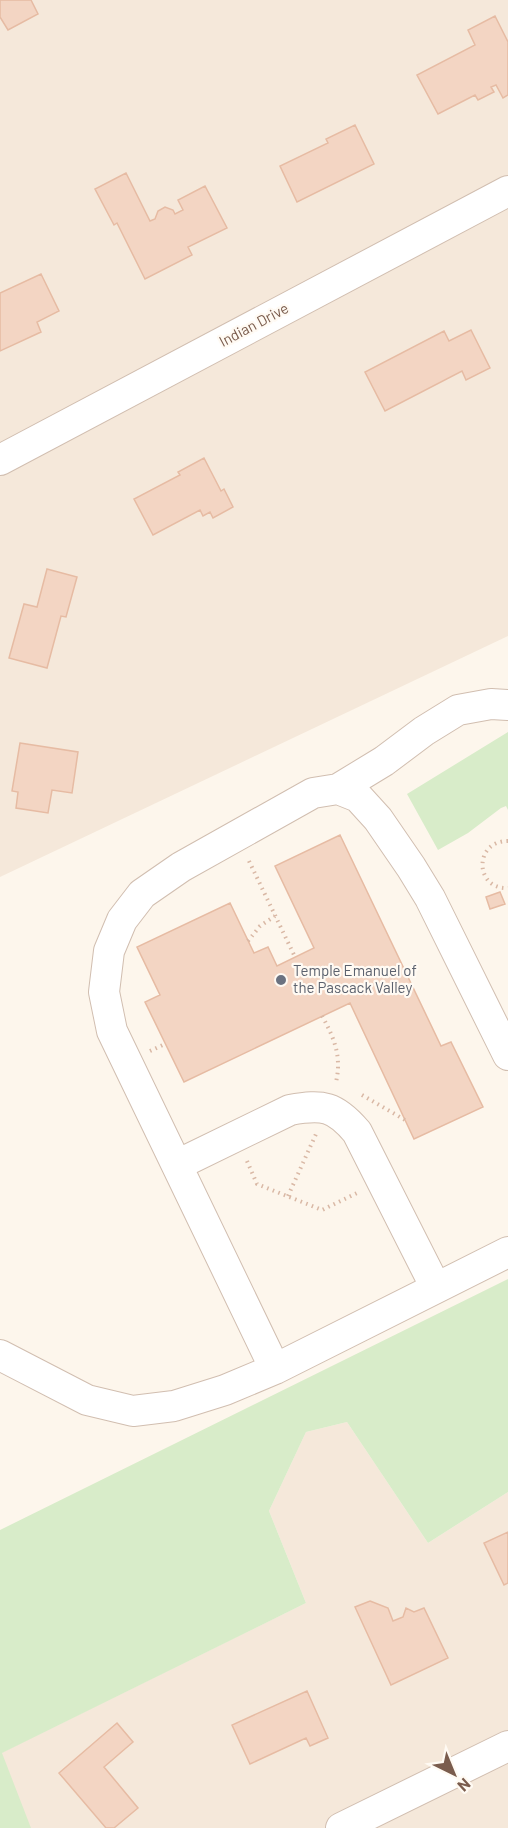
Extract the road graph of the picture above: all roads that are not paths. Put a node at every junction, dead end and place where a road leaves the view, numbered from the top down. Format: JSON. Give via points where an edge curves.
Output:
{"nodes":[{"id":1,"x":508,"y":191,"type":"edge"},
{"id":2,"x":0,"y":460,"type":"edge"},
{"id":3,"x":508,"y":705,"type":"edge"},
{"id":4,"x":338,"y":789,"type":"junction"},
{"id":5,"x":508,"y":1055,"type":"edge"},
{"id":6,"x":177,"y":1165,"type":"junction"},
{"id":7,"x":508,"y":1252,"type":"edge"},
{"id":8,"x":436,"y":1288,"type":"junction"},
{"id":9,"x":0,"y":1355,"type":"edge"},
{"id":10,"x":275,"y":1369,"type":"junction"},
{"id":11,"x":508,"y":1746,"type":"edge"},
{"id":12,"x":341,"y":1828,"type":"edge"}],
"edges":[{"from":1,"to":2,"type":"street","name":"Indian Drive"},
{"from":3,"to":4,"type":"street","via":[[458,710]]},
{"from":4,"to":5,"type":"street","via":[[358,797],[411,867]]},
{"from":4,"to":6,"type":"street","via":[[313,793],[180,867],[142,894],[122,921],[109,951],[104,992],[112,1031]]},
{"from":6,"to":8,"type":"street","via":[[290,1110],[328,1108],[344,1116],[357,1132]]},
{"from":6,"to":10,"type":"street"},
{"from":7,"to":8,"type":"street"},
{"from":8,"to":10,"type":"street"},
{"from":9,"to":10,"type":"street","via":[[87,1400],[133,1411],[174,1406]]},
{"from":11,"to":12,"type":"street"}]}
